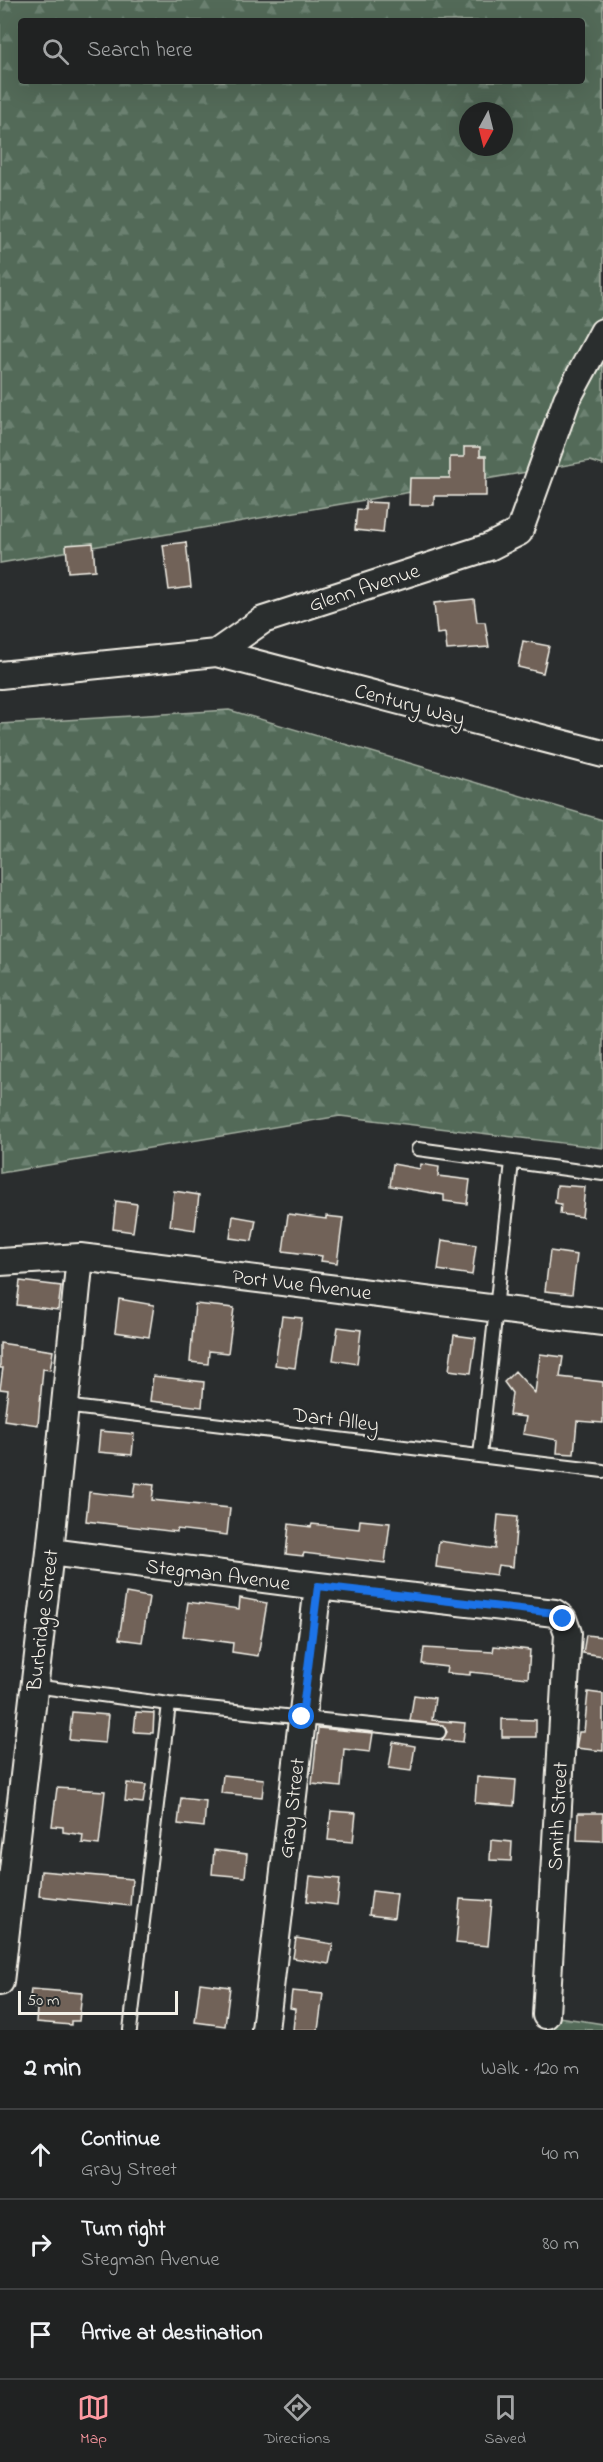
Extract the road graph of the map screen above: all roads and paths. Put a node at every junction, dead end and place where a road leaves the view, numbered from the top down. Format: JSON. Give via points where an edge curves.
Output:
{"nodes":[{"id":1,"x":603,"y":332,"type":"edge"},
{"id":2,"x":216,"y":653,"type":"junction"},
{"id":3,"x":0,"y":675,"type":"edge"},
{"id":4,"x":603,"y":754,"type":"edge"},
{"id":5,"x":418,"y":1149,"type":"dead end"},
{"id":6,"x":512,"y":1162,"type":"junction"},
{"id":7,"x":603,"y":1173,"type":"edge"},
{"id":8,"x":80,"y":1257,"type":"junction"},
{"id":9,"x":0,"y":1262,"type":"edge"},
{"id":10,"x":495,"y":1309,"type":"junction"},
{"id":11,"x":603,"y":1322,"type":"edge"},
{"id":12,"x":64,"y":1406,"type":"junction"},
{"id":13,"x":480,"y":1456,"type":"junction"},
{"id":14,"x":603,"y":1471,"type":"edge"},
{"id":15,"x":50,"y":1552,"type":"junction"},
{"id":16,"x":318,"y":1586,"type":"junction"},
{"id":17,"x":563,"y":1619,"type":"joint"},
{"id":18,"x":34,"y":1686,"type":"junction"},
{"id":19,"x":169,"y":1704,"type":"junction"},
{"id":20,"x":302,"y":1717,"type":"junction"},
{"id":21,"x":439,"y":1732,"type":"dead end"},
{"id":22,"x":0,"y":1983,"type":"edge"},
{"id":23,"x":546,"y":2014,"type":"dead end"},
{"id":24,"x":130,"y":2030,"type":"edge"},
{"id":25,"x":265,"y":2030,"type":"edge"}],
"edges":[{"from":1,"to":2,"type":"street","name":"Glenn Avenue","via":[[567,399],[519,532],[489,547],[263,620]]},
{"from":2,"to":3,"type":"street","name":"Glenn Avenue"},
{"from":2,"to":4,"type":"street","name":"Century Way"},
{"from":5,"to":6,"type":"lane"},
{"from":6,"to":7,"type":"lane"},
{"from":6,"to":10,"type":"lane"},
{"from":8,"to":9,"type":"street","name":"Port Vue Avenue"},
{"from":8,"to":10,"type":"street","name":"Port Vue Avenue"},
{"from":8,"to":12,"type":"street","name":"Burbridge Street"},
{"from":10,"to":11,"type":"street","name":"Port Vue Avenue"},
{"from":10,"to":13,"type":"lane"},
{"from":12,"to":13,"type":"lane","name":"Dart Alley"},
{"from":12,"to":15,"type":"street","name":"Burbridge Street"},
{"from":13,"to":14,"type":"lane","name":"Dart Alley"},
{"from":15,"to":16,"type":"street","name":"Stegman Avenue"},
{"from":15,"to":18,"type":"street","name":"Burbridge Street"},
{"from":16,"to":17,"type":"street","name":"Stegman Avenue","via":[[555,1613]]},
{"from":16,"to":20,"type":"street","name":"Gray Street"},
{"from":17,"to":23,"type":"street","name":"Smith Street","via":[[568,1633]]},
{"from":18,"to":19,"type":"lane"},
{"from":18,"to":22,"type":"street","name":"Burbridge Street"},
{"from":19,"to":20,"type":"lane"},
{"from":19,"to":24,"type":"lane"},
{"from":20,"to":21,"type":"lane"},
{"from":20,"to":25,"type":"street","name":"Gray Street"}]}
